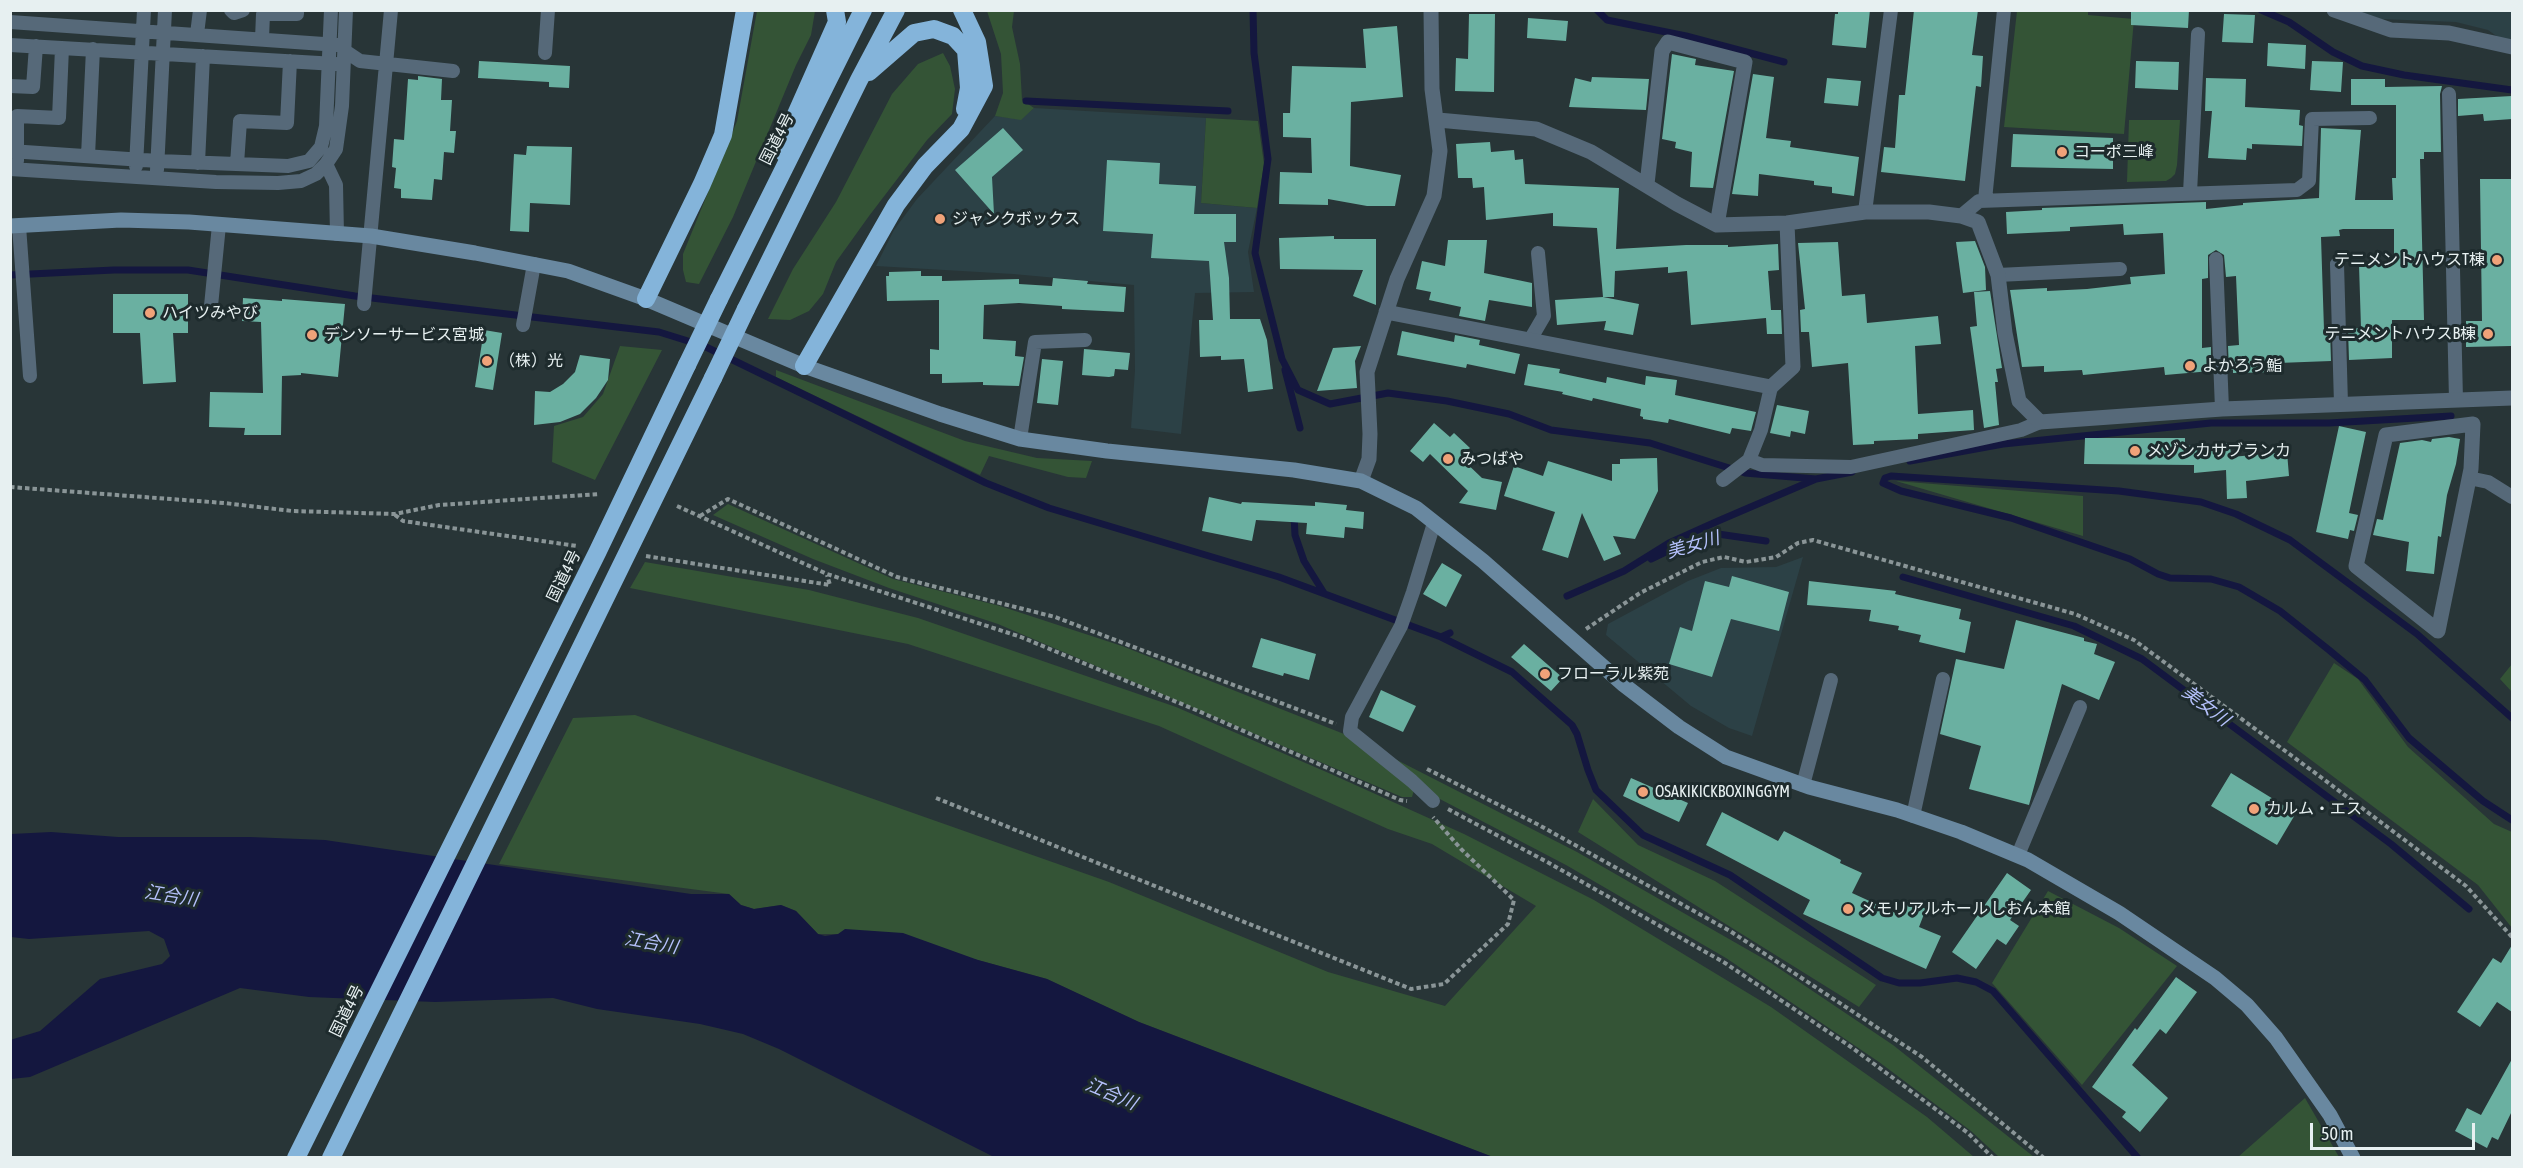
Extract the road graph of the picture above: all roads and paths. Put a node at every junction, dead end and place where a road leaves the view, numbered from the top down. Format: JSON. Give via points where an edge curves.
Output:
{"nodes":[{"id":1,"x":144,"y":10,"type":"edge"},
{"id":2,"x":165,"y":10,"type":"edge"},
{"id":3,"x":200,"y":10,"type":"edge"},
{"id":4,"x":231,"y":10,"type":"edge"},
{"id":5,"x":243,"y":10,"type":"edge"},
{"id":6,"x":297,"y":10,"type":"edge"},
{"id":7,"x":331,"y":10,"type":"edge"},
{"id":8,"x":346,"y":10,"type":"edge"},
{"id":9,"x":391,"y":10,"type":"edge"},
{"id":10,"x":548,"y":10,"type":"edge"},
{"id":11,"x":745,"y":10,"type":"edge"},
{"id":12,"x":835,"y":10,"type":"edge"},
{"id":13,"x":863,"y":10,"type":"edge"},
{"id":14,"x":896,"y":10,"type":"edge"},
{"id":15,"x":962,"y":10,"type":"edge"},
{"id":16,"x":1431,"y":10,"type":"edge"},
{"id":17,"x":1891,"y":10,"type":"edge"},
{"id":18,"x":2004,"y":10,"type":"edge"},
{"id":19,"x":2334,"y":10,"type":"edge"},
{"id":20,"x":48,"y":17,"type":"edge"},
{"id":21,"x":10,"y":22,"type":"edge"},
{"id":22,"x":143,"y":30,"type":"junction"},
{"id":23,"x":164,"y":32,"type":"junction"},
{"id":24,"x":197,"y":34,"type":"junction"},
{"id":25,"x":2198,"y":34,"type":"dead end"},
{"id":26,"x":262,"y":39,"type":"junction"},
{"id":27,"x":329,"y":44,"type":"junction"},
{"id":28,"x":10,"y":45,"type":"edge"},
{"id":29,"x":36,"y":46,"type":"junction"},
{"id":30,"x":2512,"y":47,"type":"edge"},
{"id":31,"x":62,"y":48,"type":"junction"},
{"id":32,"x":93,"y":50,"type":"junction"},
{"id":33,"x":141,"y":52,"type":"junction"},
{"id":34,"x":545,"y":53,"type":"dead end"},
{"id":35,"x":163,"y":54,"type":"junction"},
{"id":36,"x":344,"y":54,"type":"junction"},
{"id":37,"x":203,"y":56,"type":"junction"},
{"id":38,"x":290,"y":61,"type":"junction"},
{"id":39,"x":328,"y":63,"type":"junction"},
{"id":40,"x":386,"y":64,"type":"junction"},
{"id":41,"x":453,"y":71,"type":"dead end"},
{"id":42,"x":859,"y":80,"type":"junction"},
{"id":43,"x":10,"y":86,"type":"edge"},
{"id":44,"x":2449,"y":94,"type":"dead end"},
{"id":45,"x":2370,"y":118,"type":"dead end"},
{"id":46,"x":1438,"y":120,"type":"junction"},
{"id":47,"x":961,"y":129,"type":"junction"},
{"id":48,"x":14,"y":152,"type":"edge"},
{"id":49,"x":88,"y":156,"type":"junction"},
{"id":50,"x":136,"y":159,"type":"junction"},
{"id":51,"x":158,"y":161,"type":"junction"},
{"id":52,"x":198,"y":163,"type":"junction"},
{"id":53,"x":237,"y":164,"type":"junction"},
{"id":54,"x":326,"y":165,"type":"junction"},
{"id":55,"x":14,"y":169,"type":"edge"},
{"id":56,"x":135,"y":177,"type":"junction"},
{"id":57,"x":157,"y":178,"type":"junction"},
{"id":58,"x":779,"y":178,"type":"junction"},
{"id":59,"x":1647,"y":184,"type":"junction"},
{"id":60,"x":2190,"y":193,"type":"junction"},
{"id":61,"x":1985,"y":200,"type":"junction"},
{"id":62,"x":1864,"y":212,"type":"junction"},
{"id":63,"x":1961,"y":216,"type":"junction"},
{"id":64,"x":1787,"y":223,"type":"junction"},
{"id":65,"x":219,"y":225,"type":"junction"},
{"id":66,"x":1717,"y":225,"type":"junction"},
{"id":67,"x":15,"y":226,"type":"edge"},
{"id":68,"x":337,"y":234,"type":"junction"},
{"id":69,"x":371,"y":236,"type":"junction"},
{"id":70,"x":1538,"y":253,"type":"dead end"},
{"id":71,"x":2216,"y":259,"type":"dead end"},
{"id":72,"x":534,"y":264,"type":"junction"},
{"id":73,"x":2337,"y":264,"type":"dead end"},
{"id":74,"x":2120,"y":268,"type":"dead end"},
{"id":75,"x":1998,"y":275,"type":"junction"},
{"id":76,"x":646,"y":299,"type":"junction"},
{"id":77,"x":364,"y":304,"type":"dead end"},
{"id":78,"x":211,"y":306,"type":"dead end"},
{"id":79,"x":1386,"y":312,"type":"junction"},
{"id":80,"x":523,"y":325,"type":"dead end"},
{"id":81,"x":1085,"y":340,"type":"dead end"},
{"id":82,"x":1530,"y":340,"type":"junction"},
{"id":83,"x":804,"y":366,"type":"junction"},
{"id":84,"x":30,"y":376,"type":"dead end"},
{"id":85,"x":1771,"y":387,"type":"junction"},
{"id":86,"x":2512,"y":398,"type":"edge"},
{"id":87,"x":2472,"y":399,"type":"junction"},
{"id":88,"x":2456,"y":400,"type":"junction"},
{"id":89,"x":2341,"y":404,"type":"junction"},
{"id":90,"x":2222,"y":409,"type":"junction"},
{"id":91,"x":2040,"y":422,"type":"junction"},
{"id":92,"x":2474,"y":424,"type":"junction"},
{"id":93,"x":1020,"y":439,"type":"junction"},
{"id":94,"x":1746,"y":462,"type":"junction"},
{"id":95,"x":2469,"y":478,"type":"junction"},
{"id":96,"x":1723,"y":480,"type":"dead end"},
{"id":97,"x":1361,"y":481,"type":"junction"},
{"id":98,"x":10,"y":487,"type":"edge"},
{"id":99,"x":599,"y":494,"type":"dead end"},
{"id":100,"x":2512,"y":497,"type":"edge"},
{"id":101,"x":677,"y":506,"type":"dead end"},
{"id":102,"x":395,"y":514,"type":"junction"},
{"id":103,"x":700,"y":516,"type":"junction"},
{"id":104,"x":1434,"y":522,"type":"junction"},
{"id":105,"x":577,"y":546,"type":"dead end"},
{"id":106,"x":642,"y":555,"type":"dead end"},
{"id":107,"x":827,"y":574,"type":"junction"},
{"id":108,"x":1572,"y":640,"type":"junction"},
{"id":109,"x":1943,"y":679,"type":"dead end"},
{"id":110,"x":1831,"y":680,"type":"dead end"},
{"id":111,"x":2080,"y":707,"type":"dead end"},
{"id":112,"x":1350,"y":731,"type":"junction"},
{"id":113,"x":1420,"y":766,"type":"dead end"},
{"id":114,"x":1803,"y":785,"type":"junction"},
{"id":115,"x":936,"y":798,"type":"dead end"},
{"id":116,"x":1426,"y":801,"type":"junction"},
{"id":117,"x":1913,"y":816,"type":"junction"},
{"id":118,"x":2018,"y":855,"type":"junction"},
{"id":119,"x":2512,"y":937,"type":"edge"},
{"id":120,"x":296,"y":1158,"type":"edge"},
{"id":121,"x":331,"y":1158,"type":"edge"},
{"id":122,"x":1993,"y":1158,"type":"edge"},
{"id":123,"x":2043,"y":1158,"type":"edge"},
{"id":124,"x":2353,"y":1158,"type":"edge"}],
"edges":[{"from":1,"to":22,"type":"lane"},
{"from":2,"to":23,"type":"lane"},
{"from":3,"to":24,"type":"lane"},
{"from":4,"to":5,"type":"lane"},
{"from":6,"to":26,"type":"lane","via":[[297,14],[263,14]]},
{"from":7,"to":27,"type":"lane"},
{"from":8,"to":36,"type":"lane"},
{"from":9,"to":40,"type":"lane"},
{"from":10,"to":34,"type":"lane"},
{"from":11,"to":76,"type":"highway","via":[[723,135]]},
{"from":12,"to":58,"type":"highway","via":[[837,22],[790,128]]},
{"from":13,"to":58,"type":"highway","name":"国道4号"},
{"from":14,"to":42,"type":"highway"},
{"from":15,"to":47,"type":"highway","via":[[977,42],[984,86]]},
{"from":16,"to":46,"type":"street","via":[[1432,89]]},
{"from":17,"to":62,"type":"lane"},
{"from":18,"to":61,"type":"lane"},
{"from":19,"to":30,"type":"street","via":[[2391,30],[2449,33]]},
{"from":20,"to":21,"type":"lane"},
{"from":20,"to":22,"type":"lane"},
{"from":22,"to":23,"type":"lane"},
{"from":22,"to":33,"type":"lane"},
{"from":23,"to":24,"type":"lane"},
{"from":23,"to":35,"type":"lane"},
{"from":24,"to":26,"type":"lane"},
{"from":25,"to":60,"type":"lane"},
{"from":26,"to":27,"type":"lane"},
{"from":27,"to":36,"type":"lane"},
{"from":27,"to":39,"type":"lane"},
{"from":28,"to":29,"type":"lane"},
{"from":29,"to":31,"type":"lane"},
{"from":29,"to":43,"type":"lane","via":[[33,87]]},
{"from":31,"to":32,"type":"lane"},
{"from":31,"to":48,"type":"lane","via":[[59,118],[17,116]]},
{"from":32,"to":33,"type":"lane"},
{"from":32,"to":49,"type":"lane"},
{"from":33,"to":35,"type":"lane"},
{"from":33,"to":50,"type":"lane"},
{"from":35,"to":37,"type":"lane"},
{"from":35,"to":51,"type":"lane"},
{"from":36,"to":39,"type":"lane"},
{"from":36,"to":40,"type":"lane","via":[[360,61]]},
{"from":36,"to":54,"type":"lane","via":[[336,149]]},
{"from":37,"to":38,"type":"lane"},
{"from":37,"to":52,"type":"lane"},
{"from":38,"to":39,"type":"lane"},
{"from":38,"to":53,"type":"lane","via":[[287,123],[240,121]]},
{"from":39,"to":53,"type":"lane","via":[[326,126],[321,147],[309,161],[288,166]]},
{"from":40,"to":41,"type":"lane"},
{"from":40,"to":69,"type":"lane"},
{"from":42,"to":47,"type":"highway","via":[[914,33],[934,29],[953,36],[966,50],[969,88]]},
{"from":42,"to":121,"type":"highway","bridge":true},
{"from":44,"to":88,"type":"lane"},
{"from":45,"to":60,"type":"lane","via":[[2312,118],[2309,181],[2297,190]]},
{"from":46,"to":59,"type":"street","via":[[1536,129],[1591,152]]},
{"from":46,"to":79,"type":"street","via":[[1440,151],[1434,196]]},
{"from":47,"to":83,"type":"highway","via":[[896,205]]},
{"from":48,"to":49,"type":"lane"},
{"from":48,"to":55,"type":"lane"},
{"from":49,"to":50,"type":"lane"},
{"from":50,"to":51,"type":"lane"},
{"from":50,"to":56,"type":"lane"},
{"from":51,"to":52,"type":"lane"},
{"from":51,"to":57,"type":"lane"},
{"from":52,"to":53,"type":"lane"},
{"from":54,"to":57,"type":"lane","via":[[301,181],[278,183]]},
{"from":54,"to":68,"type":"lane","via":[[336,185]]},
{"from":55,"to":56,"type":"lane"},
{"from":56,"to":57,"type":"lane"},
{"from":58,"to":120,"type":"highway","name":"国道4号","bridge":true},
{"from":59,"to":66,"type":"street"},
{"from":59,"to":66,"type":"street","via":[[1662,51],[1668,42],[1745,62]]},
{"from":60,"to":61,"type":"lane"},
{"from":61,"to":63,"type":"lane"},
{"from":62,"to":63,"type":"street"},
{"from":62,"to":64,"type":"street"},
{"from":63,"to":75,"type":"street","via":[[1978,222]]},
{"from":64,"to":66,"type":"street"},
{"from":64,"to":85,"type":"street","via":[[1794,367]]},
{"from":65,"to":67,"type":"street","via":[[121,220]]},
{"from":65,"to":68,"type":"street"},
{"from":65,"to":78,"type":"lane"},
{"from":67,"to":84,"type":"lane"},
{"from":68,"to":69,"type":"street"},
{"from":69,"to":72,"type":"street"},
{"from":69,"to":77,"type":"lane"},
{"from":70,"to":82,"type":"lane","via":[[1544,316]]},
{"from":71,"to":90,"type":"lane"},
{"from":72,"to":76,"type":"street"},
{"from":72,"to":80,"type":"lane"},
{"from":73,"to":89,"type":"lane"},
{"from":74,"to":75,"type":"lane"},
{"from":75,"to":91,"type":"street","via":[[2019,401]]},
{"from":76,"to":83,"type":"street"},
{"from":79,"to":82,"type":"street"},
{"from":79,"to":97,"type":"street","via":[[1367,372],[1369,459]]},
{"from":81,"to":93,"type":"lane","via":[[1035,342]]},
{"from":82,"to":85,"type":"street"},
{"from":83,"to":93,"type":"street"},
{"from":85,"to":94,"type":"lane","via":[[1761,430]]},
{"from":86,"to":87,"type":"street"},
{"from":87,"to":88,"type":"street"},
{"from":87,"to":92,"type":"street"},
{"from":88,"to":89,"type":"street"},
{"from":89,"to":90,"type":"street"},
{"from":90,"to":91,"type":"street"},
{"from":91,"to":94,"type":"lane","via":[[2021,430],[1851,467]]},
{"from":92,"to":95,"type":"street"},
{"from":92,"to":95,"type":"street","via":[[2386,435],[2356,566],[2438,631]]},
{"from":93,"to":97,"type":"street"},
{"from":94,"to":96,"type":"lane"},
{"from":95,"to":100,"type":"lane","via":[[2488,482]]},
{"from":97,"to":104,"type":"street","via":[[1416,508]]},
{"from":98,"to":102,"type":"path","via":[[292,510]]},
{"from":99,"to":102,"type":"path","via":[[439,505]]},
{"from":101,"to":103,"type":"path"},
{"from":102,"to":105,"type":"path","via":[[403,521]]},
{"from":103,"to":107,"type":"path"},
{"from":103,"to":112,"type":"path","via":[[728,499],[897,577],[1055,617]]},
{"from":104,"to":108,"type":"street"},
{"from":104,"to":112,"type":"lane","via":[[1401,626],[1352,717]]},
{"from":106,"to":107,"type":"path","via":[[830,585]]},
{"from":107,"to":116,"type":"path","via":[[1021,637],[1400,800]]},
{"from":108,"to":114,"type":"street","via":[[1679,728],[1726,757]]},
{"from":108,"to":119,"type":"path","via":[[1640,593],[1702,562],[1724,557],[1746,562],[1776,557],[1798,543],[1814,540],[2075,614],[2134,640],[2304,764],[2466,886]]},
{"from":109,"to":117,"type":"lane"},
{"from":110,"to":114,"type":"lane"},
{"from":111,"to":118,"type":"lane"},
{"from":112,"to":116,"type":"lane","via":[[1412,781]]},
{"from":113,"to":123,"type":"path","via":[[1537,824],[1730,931],[1922,1057]]},
{"from":114,"to":117,"type":"street"},
{"from":115,"to":116,"type":"path","via":[[1411,989],[1444,984],[1508,924],[1514,900],[1461,849]]},
{"from":116,"to":122,"type":"path","via":[[1549,863],[1725,963],[1851,1047],[1968,1133]]},
{"from":117,"to":118,"type":"street"},
{"from":118,"to":124,"type":"street","via":[[2119,913],[2215,978],[2247,1005],[2276,1038]]}]}
